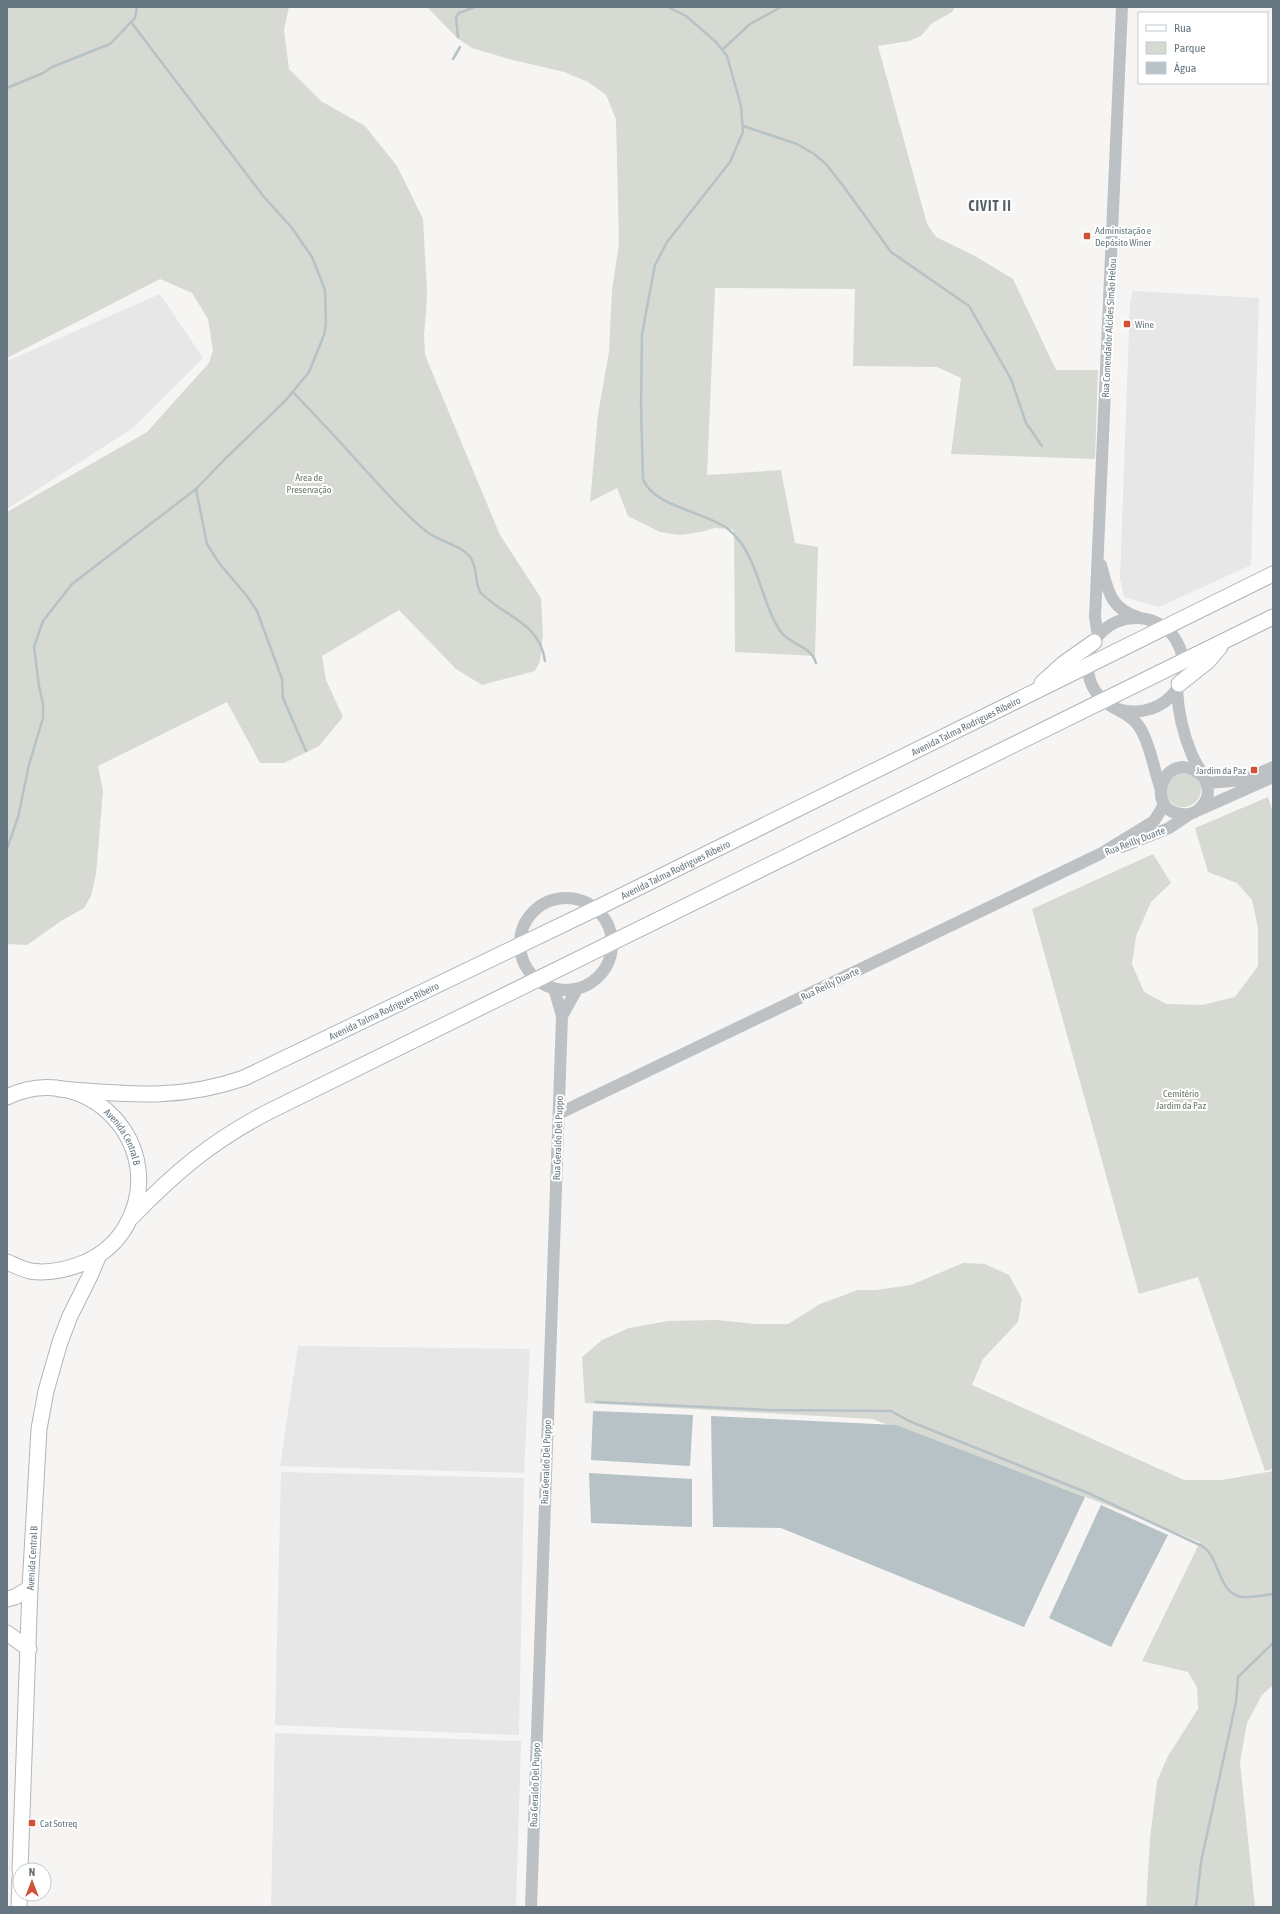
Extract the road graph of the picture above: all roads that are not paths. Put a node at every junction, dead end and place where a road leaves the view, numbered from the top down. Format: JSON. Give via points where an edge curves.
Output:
{"nodes":[{"id":1,"x":1122,"y":7,"type":"edge"},
{"id":2,"x":1098,"y":553,"type":"junction"},
{"id":3,"x":1273,"y":574,"type":"edge"},
{"id":4,"x":1273,"y":617,"type":"edge"},
{"id":5,"x":1143,"y":618,"type":"junction"},
{"id":6,"x":1165,"y":628,"type":"junction"},
{"id":7,"x":1096,"y":639,"type":"junction"},
{"id":8,"x":1226,"y":640,"type":"junction"},
{"id":9,"x":1183,"y":662,"type":"junction"},
{"id":10,"x":1088,"y":666,"type":"junction"},
{"id":11,"x":1178,"y":687,"type":"junction"},
{"id":12,"x":1030,"y":694,"type":"junction"},
{"id":13,"x":1104,"y":701,"type":"junction"},
{"id":14,"x":1118,"y":709,"type":"junction"},
{"id":15,"x":1273,"y":767,"type":"edge"},
{"id":16,"x":1273,"y":777,"type":"edge"},
{"id":17,"x":1205,"y":780,"type":"junction"},
{"id":18,"x":1160,"y":787,"type":"junction"},
{"id":19,"x":1164,"y":805,"type":"junction"},
{"id":20,"x":1194,"y":812,"type":"junction"},
{"id":21,"x":1100,"y":854,"type":"junction"},
{"id":22,"x":595,"y":909,"type":"junction"},
{"id":23,"x":612,"y":942,"type":"junction"},
{"id":24,"x":520,"y":945,"type":"junction"},
{"id":25,"x":537,"y":980,"type":"junction"},
{"id":26,"x":554,"y":988,"type":"junction"},
{"id":27,"x":577,"y":989,"type":"junction"},
{"id":28,"x":562,"y":1016,"type":"junction"},
{"id":29,"x":59,"y":1089,"type":"junction"},
{"id":30,"x":7,"y":1097,"type":"edge"},
{"id":31,"x":560,"y":1113,"type":"junction"},
{"id":32,"x":131,"y":1218,"type":"junction"},
{"id":33,"x":98,"y":1257,"type":"junction"},
{"id":34,"x":7,"y":1262,"type":"edge"},
{"id":35,"x":30,"y":1588,"type":"junction"},
{"id":36,"x":7,"y":1599,"type":"edge"},
{"id":37,"x":7,"y":1634,"type":"edge"},
{"id":38,"x":29,"y":1649,"type":"junction"},
{"id":39,"x":20,"y":1862,"type":"edge"},
{"id":40,"x":531,"y":1907,"type":"edge"}],
"edges":[{"from":1,"to":2,"type":"street","name":"Rua Comendador Alcides Simão Helou"},
{"from":2,"to":5,"type":"street","name":"Rua Comendador Alcides Simão Helou","via":[[1112,599],[1126,612]]},
{"from":2,"to":7,"type":"street","name":"Rua Comendador Alcides Simão Helou"},
{"from":3,"to":6,"type":"main road","name":"Avenida Talma Rodrigues Ribeiro"},
{"from":4,"to":8,"type":"main road"},
{"from":5,"to":6,"type":"street","name":"Rua Comendador Alcides Simão Helou"},
{"from":5,"to":7,"type":"street","via":[[1121,620],[1108,626]]},
{"from":6,"to":9,"type":"street","via":[[1179,645]]},
{"from":6,"to":10,"type":"main road","name":"Avenida Talma Rodrigues Ribeiro"},
{"from":7,"to":10,"type":"street","via":[[1090,651]]},
{"from":7,"to":12,"type":"main road"},
{"from":8,"to":9,"type":"main road"},
{"from":8,"to":11,"type":"main road","via":[[1208,661]]},
{"from":9,"to":11,"type":"street"},
{"from":9,"to":13,"type":"main road"},
{"from":10,"to":12,"type":"main road","name":"Avenida Talma Rodrigues Ribeiro"},
{"from":10,"to":13,"type":"street","via":[[1093,687]]},
{"from":11,"to":14,"type":"street","via":[[1168,700],[1151,710],[1138,712]]},
{"from":11,"to":17,"type":"street","via":[[1183,728]]},
{"from":12,"to":22,"type":"main road","name":"Avenida Talma Rodrigues Ribeiro"},
{"from":13,"to":14,"type":"street"},
{"from":13,"to":23,"type":"main road"},
{"from":14,"to":18,"type":"street","via":[[1138,725],[1143,734]]},
{"from":15,"to":17,"type":"street","via":[[1244,780]]},
{"from":16,"to":20,"type":"street","name":"Rua Reilly Duarte"},
{"from":17,"to":18,"type":"street","via":[[1197,770],[1188,767],[1178,768],[1163,778]]},
{"from":17,"to":20,"type":"street","via":[[1208,793],[1205,803]]},
{"from":18,"to":19,"type":"street","via":[[1160,797]]},
{"from":19,"to":20,"type":"street","via":[[1180,814]]},
{"from":19,"to":21,"type":"street","name":"Rua Reilly Duarte","via":[[1154,822]]},
{"from":20,"to":21,"type":"street","name":"Rua Reilly Duarte","via":[[1169,828]]},
{"from":21,"to":31,"type":"street","name":"Rua Reilly Duarte"},
{"from":22,"to":23,"type":"street","via":[[607,923]]},
{"from":22,"to":24,"type":"main road","name":"Avenida Talma Rodrigues Ribeiro"},
{"from":22,"to":24,"type":"street","via":[[584,902],[571,899],[548,902],[535,910],[526,922]]},
{"from":23,"to":25,"type":"main road"},
{"from":23,"to":27,"type":"street","via":[[611,956],[601,974],[590,984]]},
{"from":24,"to":25,"type":"street","via":[[525,964]]},
{"from":24,"to":29,"type":"main road","name":"Avenida Talma Rodrigues Ribeiro","via":[[263,1070],[221,1086],[176,1094],[149,1095]]},
{"from":25,"to":26,"type":"street"},
{"from":25,"to":32,"type":"main road","via":[[248,1123],[195,1158],[162,1186]]},
{"from":26,"to":27,"type":"street"},
{"from":26,"to":28,"type":"street","name":"Rua Geraldo Del Puppo"},
{"from":27,"to":28,"type":"street","name":"Rua Geraldo Del Puppo"},
{"from":28,"to":31,"type":"street","name":"Rua Geraldo Del Puppo"},
{"from":29,"to":30,"type":"main road","name":"Avenida Central B","via":[[35,1088]]},
{"from":29,"to":32,"type":"main road","name":"Avenida Central B","via":[[80,1094],[99,1104],[115,1118],[128,1136],[136,1155],[139,1176],[137,1198]]},
{"from":31,"to":40,"type":"street","name":"Rua Geraldo Del Puppo"},
{"from":32,"to":33,"type":"main road","name":"Avenida Central B","via":[[111,1246]]},
{"from":33,"to":34,"type":"main road","name":"Avenida Central B","via":[[65,1270],[30,1271]]},
{"from":33,"to":35,"type":"main road","name":"Avenida Central B","via":[[65,1328],[43,1404]]},
{"from":35,"to":36,"type":"main road"},
{"from":35,"to":38,"type":"main road","name":"Avenida Central B"},
{"from":37,"to":38,"type":"main road"},
{"from":38,"to":39,"type":"main road","name":"Avenida Central B"}]}
